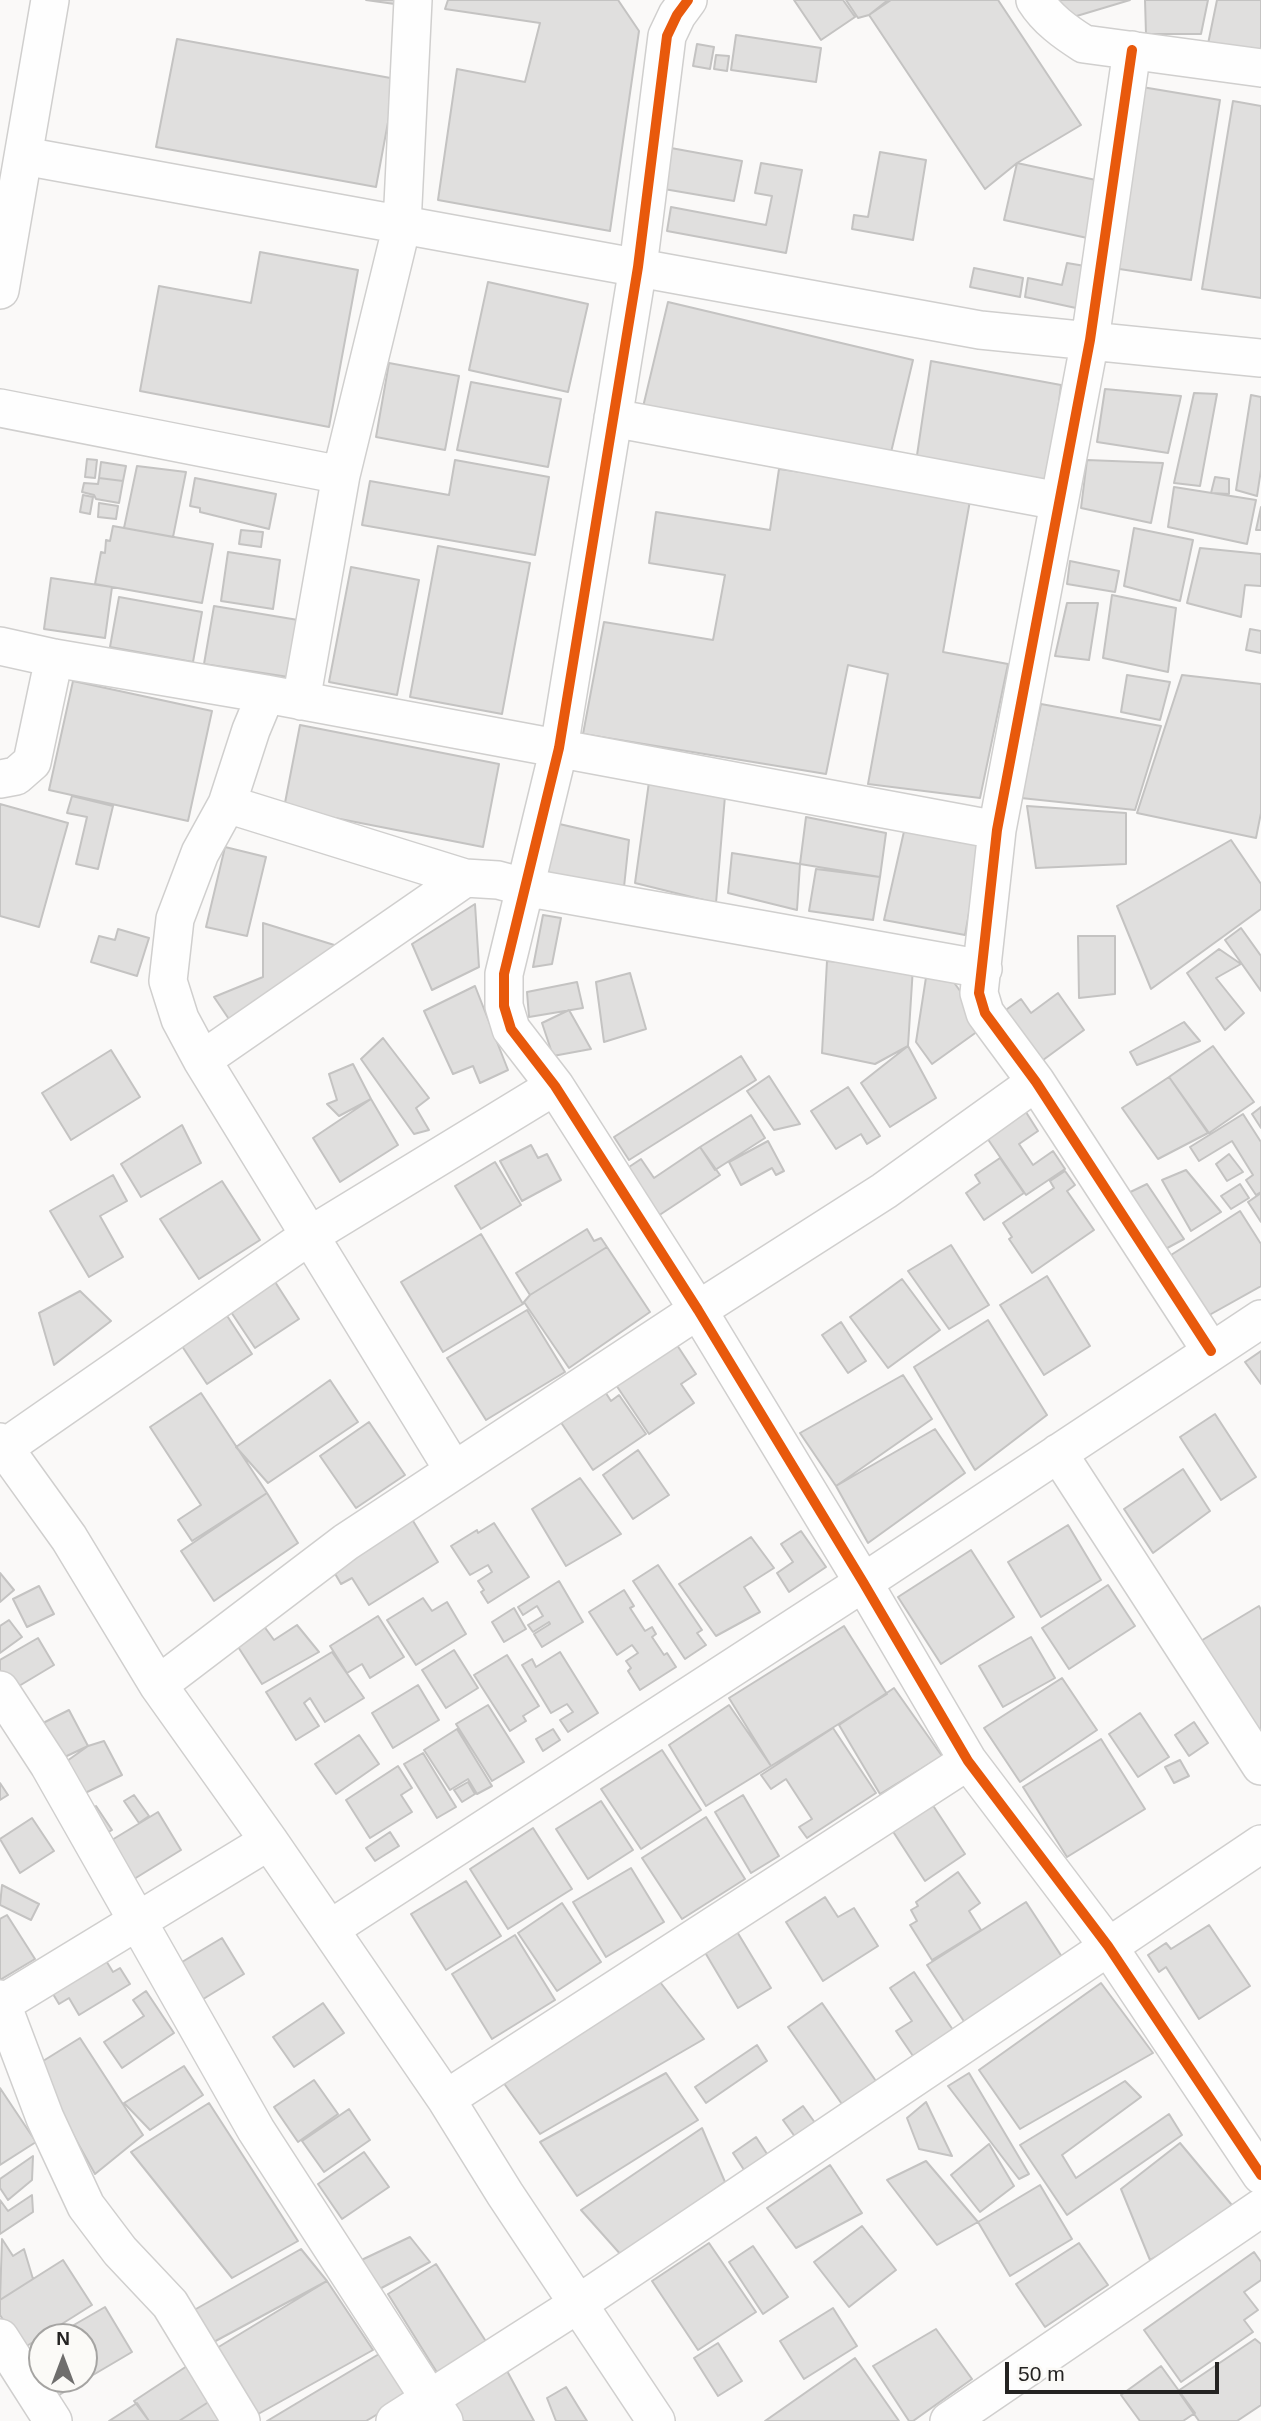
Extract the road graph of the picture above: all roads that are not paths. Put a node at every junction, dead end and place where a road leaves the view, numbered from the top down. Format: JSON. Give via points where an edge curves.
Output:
{"nodes":[{"id":1,"x":50,"y":0,"type":"edge"},
{"id":2,"x":413,"y":0,"type":"edge"},
{"id":3,"x":688,"y":0,"type":"edge"},
{"id":4,"x":1035,"y":0,"type":"edge"},
{"id":5,"x":1132,"y":50,"type":"junction"},
{"id":6,"x":1261,"y":68,"type":"edge"},
{"id":7,"x":24,"y":156,"type":"junction"},
{"id":8,"x":402,"y":225,"type":"junction"},
{"id":9,"x":638,"y":267,"type":"junction"},
{"id":10,"x":1,"y":282,"type":"edge"},
{"id":11,"x":1090,"y":340,"type":"junction"},
{"id":12,"x":1261,"y":358,"type":"edge"},
{"id":13,"x":0,"y":408,"type":"edge"},
{"id":14,"x":613,"y":418,"type":"junction"},
{"id":15,"x":341,"y":475,"type":"junction"},
{"id":16,"x":1059,"y":501,"type":"junction"},
{"id":17,"x":0,"y":646,"type":"edge"},
{"id":18,"x":54,"y":658,"type":"junction"},
{"id":19,"x":266,"y":694,"type":"junction"},
{"id":20,"x":301,"y":701,"type":"junction"},
{"id":21,"x":559,"y":748,"type":"junction"},
{"id":22,"x":0,"y":779,"type":"edge"},
{"id":23,"x":227,"y":804,"type":"junction"},
{"id":24,"x":997,"y":830,"type":"junction"},
{"id":25,"x":464,"y":878,"type":"junction"},
{"id":26,"x":524,"y":887,"type":"junction"},
{"id":27,"x":983,"y":970,"type":"junction"},
{"id":28,"x":202,"y":1060,"type":"junction"},
{"id":29,"x":1036,"y":1082,"type":"junction"},
{"id":30,"x":555,"y":1086,"type":"junction"},
{"id":31,"x":309,"y":1236,"type":"junction"},
{"id":32,"x":698,"y":1310,"type":"junction"},
{"id":33,"x":1261,"y":1319,"type":"edge"},
{"id":34,"x":1211,"y":1351,"type":"junction"},
{"id":35,"x":2,"y":1445,"type":"edge"},
{"id":36,"x":1058,"y":1453,"type":"junction"},
{"id":37,"x":454,"y":1471,"type":"junction"},
{"id":38,"x":863,"y":1582,"type":"junction"},
{"id":39,"x":158,"y":1685,"type":"junction"},
{"id":40,"x":0,"y":1690,"type":"edge"},
{"id":41,"x":968,"y":1762,"type":"junction"},
{"id":42,"x":1261,"y":1766,"type":"edge"},
{"id":43,"x":269,"y":1841,"type":"junction"},
{"id":44,"x":1261,"y":1844,"type":"edge"},
{"id":45,"x":139,"y":1921,"type":"junction"},
{"id":46,"x":330,"y":1929,"type":"junction"},
{"id":47,"x":1108,"y":1946,"type":"junction"},
{"id":48,"x":1,"y":2002,"type":"edge"},
{"id":49,"x":446,"y":2099,"type":"junction"},
{"id":50,"x":1261,"y":2175,"type":"edge"},
{"id":51,"x":1261,"y":2208,"type":"edge"},
{"id":52,"x":578,"y":2304,"type":"junction"},
{"id":53,"x":0,"y":2338,"type":"edge"},
{"id":54,"x":438,"y":2409,"type":"edge"},
{"id":55,"x":53,"y":2421,"type":"edge"},
{"id":56,"x":241,"y":2421,"type":"edge"},
{"id":57,"x":395,"y":2421,"type":"edge"},
{"id":58,"x":656,"y":2421,"type":"edge"},
{"id":59,"x":949,"y":2421,"type":"edge"}],
"edges":[{"from":1,"to":7,"type":"street"},
{"from":2,"to":8,"type":"street"},
{"from":3,"to":9,"type":"street","via":[[667,36]]},
{"from":4,"to":5,"type":"street","via":[[1043,13],[1084,44]]},
{"from":5,"to":6,"type":"street"},
{"from":5,"to":11,"type":"street"},
{"from":7,"to":8,"type":"street"},
{"from":7,"to":10,"type":"street"},
{"from":8,"to":9,"type":"street"},
{"from":8,"to":15,"type":"street"},
{"from":9,"to":11,"type":"street","via":[[981,330]]},
{"from":9,"to":14,"type":"street"},
{"from":11,"to":12,"type":"street"},
{"from":11,"to":16,"type":"street"},
{"from":13,"to":15,"type":"street"},
{"from":14,"to":16,"type":"street"},
{"from":14,"to":21,"type":"street"},
{"from":15,"to":20,"type":"street"},
{"from":16,"to":24,"type":"street"},
{"from":17,"to":18,"type":"street"},
{"from":18,"to":19,"type":"street"},
{"from":18,"to":22,"type":"street","via":[[32,762],[16,776]]},
{"from":19,"to":20,"type":"street"},
{"from":19,"to":23,"type":"street"},
{"from":20,"to":21,"type":"street"},
{"from":21,"to":24,"type":"street"},
{"from":21,"to":26,"type":"street"},
{"from":23,"to":25,"type":"street"},
{"from":23,"to":28,"type":"street","via":[[200,853],[175,919],[169,981],[180,1019]]},
{"from":24,"to":27,"type":"street"},
{"from":25,"to":26,"type":"street"},
{"from":25,"to":28,"type":"street"},
{"from":26,"to":27,"type":"street"},
{"from":26,"to":30,"type":"street","via":[[504,974],[504,1006],[511,1029]]},
{"from":27,"to":29,"type":"street","via":[[979,993],[985,1013]]},
{"from":28,"to":31,"type":"street"},
{"from":29,"to":32,"type":"street","via":[[884,1191]]},
{"from":29,"to":34,"type":"street"},
{"from":30,"to":31,"type":"street"},
{"from":30,"to":32,"type":"street"},
{"from":31,"to":35,"type":"street"},
{"from":31,"to":37,"type":"street"},
{"from":32,"to":37,"type":"street"},
{"from":32,"to":38,"type":"street"},
{"from":33,"to":34,"type":"street"},
{"from":34,"to":36,"type":"street"},
{"from":35,"to":39,"type":"street","via":[[69,1538]]},
{"from":36,"to":38,"type":"street"},
{"from":36,"to":42,"type":"street"},
{"from":37,"to":39,"type":"street","via":[[346,1542]]},
{"from":38,"to":41,"type":"street"},
{"from":38,"to":46,"type":"street"},
{"from":39,"to":43,"type":"street"},
{"from":40,"to":45,"type":"street"},
{"from":41,"to":47,"type":"street"},
{"from":41,"to":49,"type":"street"},
{"from":43,"to":45,"type":"street"},
{"from":43,"to":46,"type":"street"},
{"from":44,"to":47,"type":"street"},
{"from":45,"to":48,"type":"street"},
{"from":45,"to":54,"type":"street","via":[[256,2130]]},
{"from":46,"to":49,"type":"street"},
{"from":47,"to":50,"type":"street"},
{"from":47,"to":52,"type":"street"},
{"from":48,"to":56,"type":"street","via":[[44,2118],[86,2206],[120,2252],[170,2304]]},
{"from":49,"to":52,"type":"street"},
{"from":51,"to":59,"type":"street"},
{"from":52,"to":54,"type":"street"},
{"from":52,"to":58,"type":"street"},
{"from":53,"to":55,"type":"street"},
{"from":54,"to":57,"type":"street"}]}
